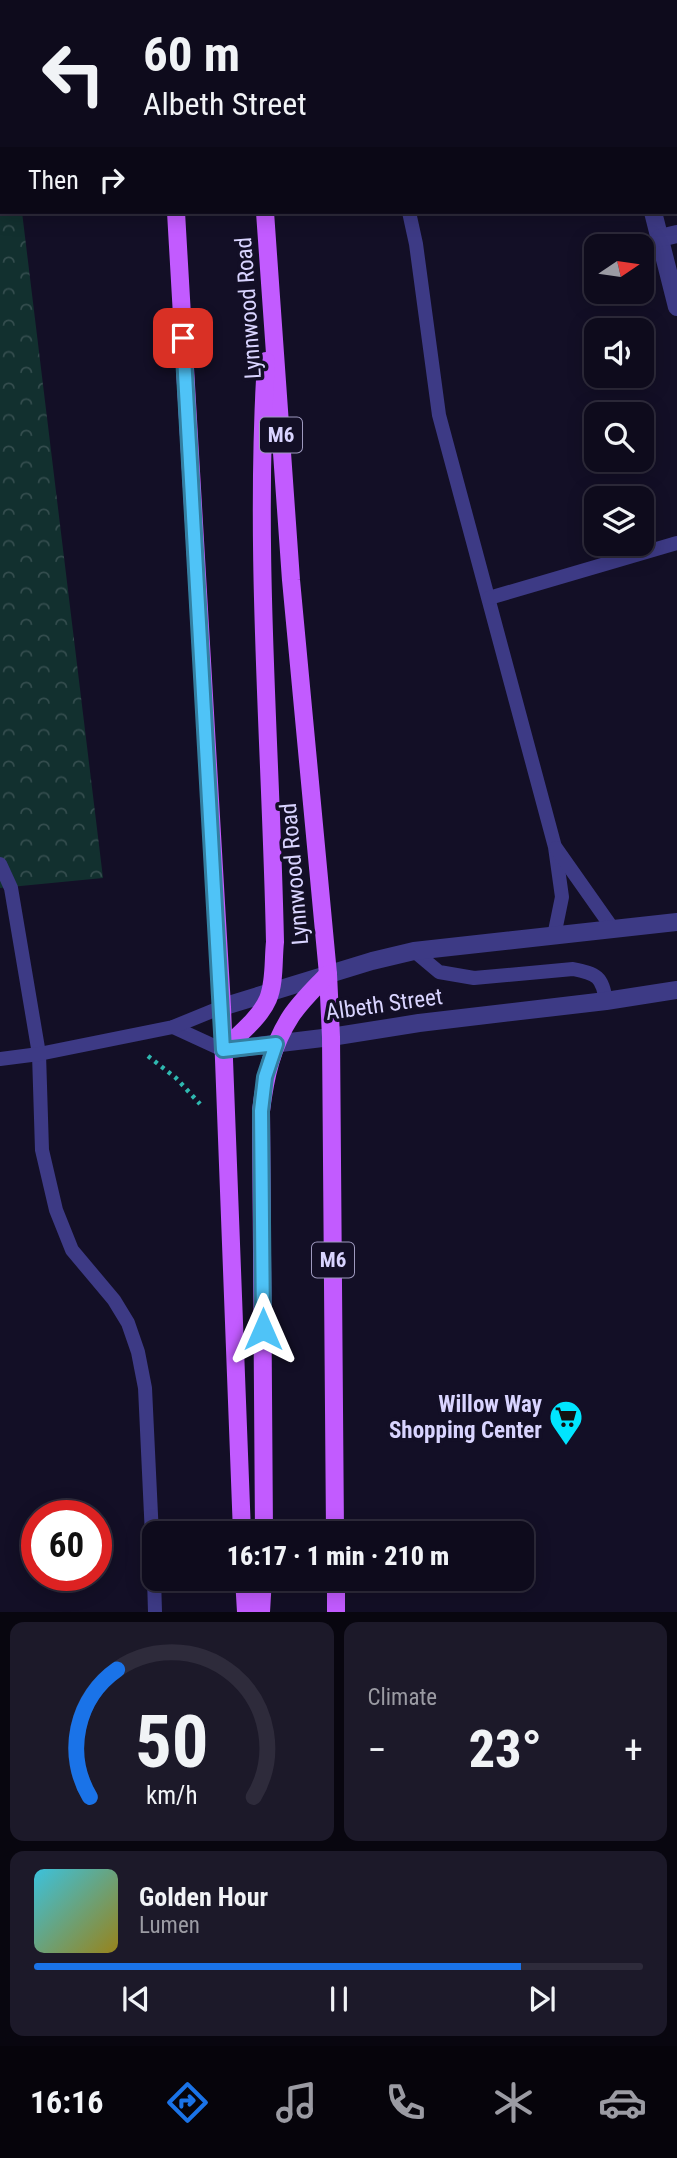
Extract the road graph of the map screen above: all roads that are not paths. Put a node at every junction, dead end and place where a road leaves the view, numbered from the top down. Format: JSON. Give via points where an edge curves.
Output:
{"nodes":[{"id":1,"x":176,"y":214,"type":"edge"},
{"id":2,"x":265,"y":214,"type":"edge"},
{"id":3,"x":410,"y":214,"type":"edge"},
{"id":4,"x":654,"y":214,"type":"edge"},
{"id":5,"x":668,"y":236,"type":"edge"},
{"id":6,"x":271,"y":291,"type":"junction"},
{"id":7,"x":677,"y":307,"type":"edge"},
{"id":8,"x":677,"y":543,"type":"edge"},
{"id":9,"x":489,"y":598,"type":"junction"},
{"id":10,"x":555,"y":847,"type":"junction"},
{"id":11,"x":0,"y":864,"type":"edge"},
{"id":12,"x":677,"y":922,"type":"edge"},
{"id":13,"x":613,"y":929,"type":"junction"},
{"id":14,"x":554,"y":936,"type":"junction"},
{"id":15,"x":414,"y":951,"type":"junction"},
{"id":16,"x":328,"y":974,"type":"junction"},
{"id":17,"x":677,"y":990,"type":"edge"},
{"id":18,"x":270,"y":992,"type":"junction"},
{"id":19,"x":606,"y":1001,"type":"junction"},
{"id":20,"x":222,"y":1007,"type":"junction"},
{"id":21,"x":173,"y":1027,"type":"junction"},
{"id":22,"x":331,"y":1037,"type":"junction"},
{"id":23,"x":276,"y":1044,"type":"junction"},
{"id":24,"x":223,"y":1050,"type":"junction"},
{"id":25,"x":39,"y":1054,"type":"junction"},
{"id":26,"x":0,"y":1059,"type":"edge"},
{"id":27,"x":151,"y":1521,"type":"edge"},
{"id":28,"x":242,"y":1521,"type":"edge"},
{"id":29,"x":264,"y":1521,"type":"edge"},
{"id":30,"x":335,"y":1521,"type":"edge"},
{"id":31,"x":154,"y":1591,"type":"edge"},
{"id":32,"x":245,"y":1591,"type":"edge"},
{"id":33,"x":262,"y":1591,"type":"edge"},
{"id":34,"x":336,"y":1591,"type":"edge"},
{"id":35,"x":155,"y":1612,"type":"edge"},
{"id":36,"x":246,"y":1612,"type":"edge"},
{"id":37,"x":261,"y":1612,"type":"edge"},
{"id":38,"x":336,"y":1612,"type":"edge"}],
"edges":[{"from":1,"to":20,"type":"main road"},
{"from":2,"to":6,"type":"main road","name":"Lynnwood Road","number":"M6"},
{"from":3,"to":9,"type":"lane","via":[[439,415]]},
{"from":4,"to":5,"type":"street"},
{"from":5,"to":7,"type":"street"},
{"from":6,"to":16,"type":"main road","name":"Lynnwood Road","number":"M6","via":[[291,580]]},
{"from":6,"to":18,"type":"main road","via":[[262,430],[261,565],[275,942]]},
{"from":8,"to":9,"type":"lane"},
{"from":9,"to":10,"type":"lane"},
{"from":10,"to":13,"type":"lane"},
{"from":10,"to":14,"type":"lane","via":[[562,897]]},
{"from":11,"to":25,"type":"lane","via":[[11,888]]},
{"from":12,"to":13,"type":"street","name":"Albeth Street"},
{"from":13,"to":14,"type":"street","name":"Albeth Street"},
{"from":14,"to":15,"type":"street","name":"Albeth Street"},
{"from":15,"to":16,"type":"street","name":"Albeth Street"},
{"from":15,"to":19,"type":"lane","name":"Albeth Street","via":[[439,972],[453,976],[587,972],[603,985]]},
{"from":16,"to":18,"type":"street","name":"Albeth Street"},
{"from":16,"to":22,"type":"main road","name":"Lynnwood Road","number":"M6"},
{"from":16,"to":23,"type":"main road","via":[[291,1016]]},
{"from":17,"to":19,"type":"street","name":"Albeth Street"},
{"from":18,"to":20,"type":"street","name":"Albeth Street"},
{"from":18,"to":24,"type":"main road","via":[[262,1009]]},
{"from":19,"to":22,"type":"street","name":"Albeth Street"},
{"from":20,"to":21,"type":"lane","name":"Albeth Street"},
{"from":20,"to":24,"type":"main road"},
{"from":21,"to":24,"type":"lane"},
{"from":21,"to":25,"type":"lane","name":"Albeth Street"},
{"from":22,"to":23,"type":"street","name":"Albeth Street"},
{"from":22,"to":30,"type":"main road","name":"Lynnwood Road","number":"M6"},
{"from":23,"to":24,"type":"street","name":"Albeth Street"},
{"from":23,"to":29,"type":"main road","via":[[265,1077],[261,1111]]},
{"from":24,"to":28,"type":"main road"},
{"from":25,"to":26,"type":"lane","name":"Albeth Street"},
{"from":25,"to":27,"type":"lane","via":[[42,1150],[56,1210],[72,1250],[114,1300],[138,1352],[145,1388]]},
{"from":31,"to":35,"type":"lane"},
{"from":32,"to":36,"type":"main road"},
{"from":33,"to":37,"type":"main road"},
{"from":34,"to":38,"type":"main road"}]}
